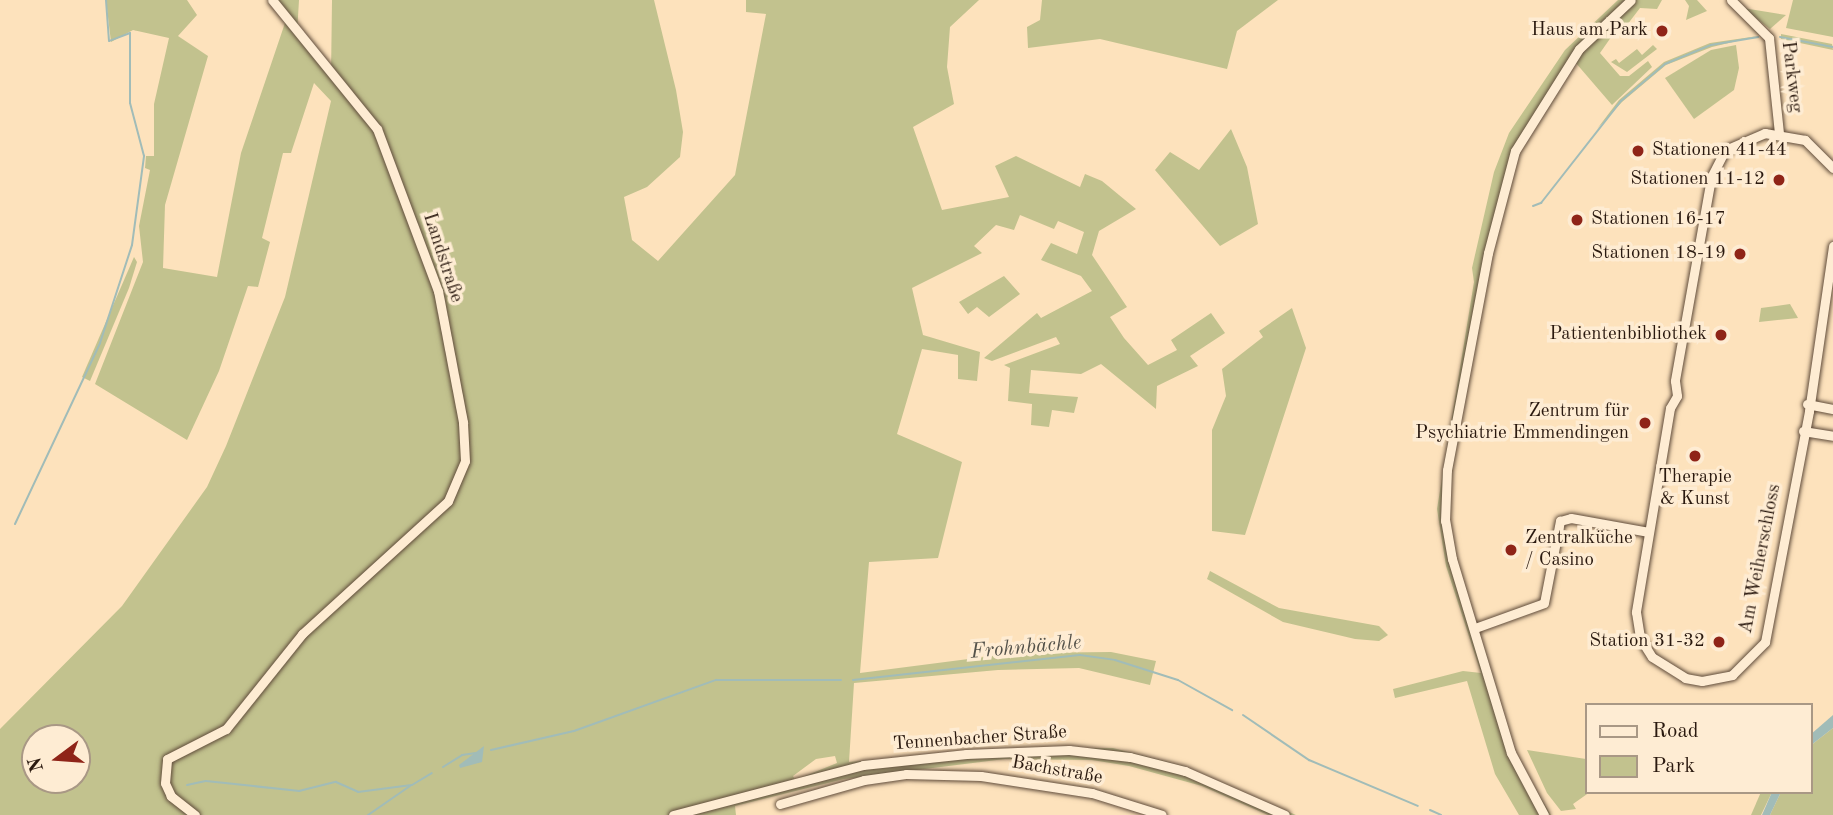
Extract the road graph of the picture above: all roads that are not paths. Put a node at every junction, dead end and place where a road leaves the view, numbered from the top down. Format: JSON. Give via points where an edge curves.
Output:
{"nodes":[{"id":1,"x":272,"y":0,"type":"edge"},
{"id":2,"x":1631,"y":0,"type":"edge"},
{"id":3,"x":1731,"y":0,"type":"edge"},
{"id":4,"x":1779,"y":133,"type":"junction"},
{"id":5,"x":1833,"y":168,"type":"edge"},
{"id":6,"x":1833,"y":246,"type":"edge"},
{"id":7,"x":1807,"y":404,"type":"junction"},
{"id":8,"x":1833,"y":409,"type":"edge"},
{"id":9,"x":1802,"y":431,"type":"junction"},
{"id":10,"x":1833,"y":436,"type":"edge"},
{"id":11,"x":1649,"y":532,"type":"junction"},
{"id":12,"x":1475,"y":628,"type":"junction"},
{"id":13,"x":779,"y":804,"type":"dead end"},
{"id":14,"x":195,"y":815,"type":"edge"},
{"id":15,"x":673,"y":815,"type":"edge"},
{"id":16,"x":1162,"y":815,"type":"edge"},
{"id":17,"x":1285,"y":815,"type":"edge"},
{"id":18,"x":1544,"y":815,"type":"edge"}],
"edges":[{"from":1,"to":14,"type":"street","name":"Landstraße","via":[[377,129],[438,291],[463,422],[465,461],[448,501],[302,634],[226,729],[167,759],[165,783],[171,796]]},
{"from":2,"to":12,"type":"street","via":[[1597,28],[1560,75],[1515,152],[1502,190],[1466,360],[1444,500],[1452,559]]},
{"from":3,"to":4,"type":"street","name":"Parkweg","via":[[1769,38]]},
{"from":4,"to":5,"type":"street","via":[[1805,140]]},
{"from":4,"to":11,"type":"street","name":"Am Weiherschloss","via":[[1752,136],[1725,149],[1711,178],[1675,382],[1677,397],[1670,408]]},
{"from":6,"to":7,"type":"street","name":"Am Weiherschloss"},
{"from":7,"to":8,"type":"street"},
{"from":7,"to":9,"type":"street","name":"Am Weiherschloss"},
{"from":9,"to":10,"type":"street"},
{"from":9,"to":11,"type":"street","name":"Am Weiherschloss","via":[[1765,642],[1732,674],[1702,681],[1685,678],[1660,666],[1644,646],[1636,612]]},
{"from":11,"to":12,"type":"street","via":[[1571,518],[1560,521],[1544,603]]},
{"from":12,"to":18,"type":"street","via":[[1511,753]]},
{"from":13,"to":16,"type":"street","name":"Bachstraße","via":[[864,780],[906,774],[981,776],[1092,793]]},
{"from":15,"to":17,"type":"street","name":"Tennenbacher Straße","via":[[863,765],[1044,750],[1103,753],[1174,768]]}]}
